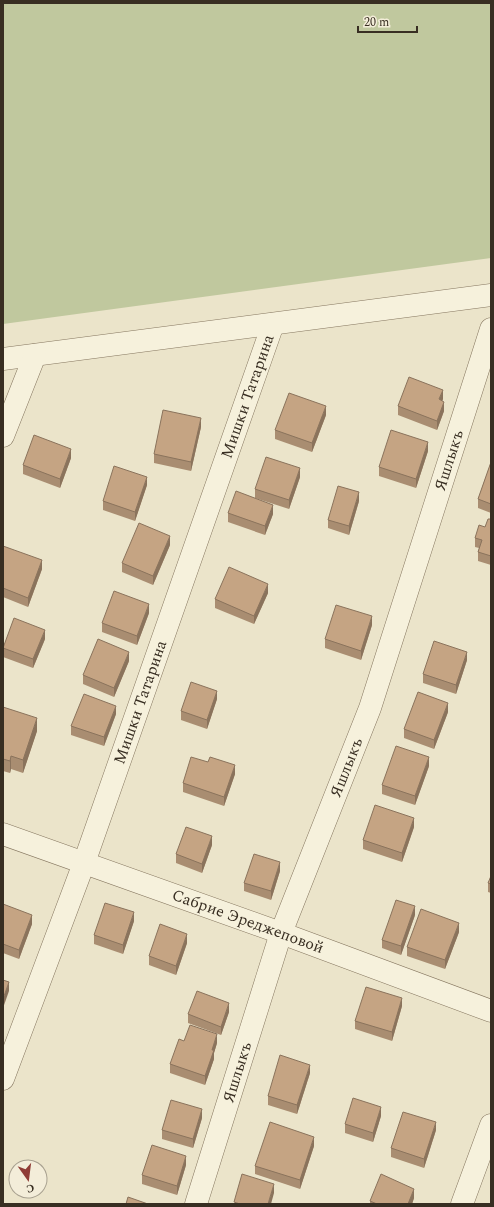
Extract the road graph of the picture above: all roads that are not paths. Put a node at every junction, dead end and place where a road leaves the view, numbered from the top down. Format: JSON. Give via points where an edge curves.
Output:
{"nodes":[{"id":1,"x":491,"y":295,"type":"edge"},
{"id":2,"x":273,"y":324,"type":"junction"},
{"id":3,"x":491,"y":329,"type":"edge"},
{"id":4,"x":35,"y":355,"type":"junction"},
{"id":5,"x":3,"y":359,"type":"edge"},
{"id":6,"x":3,"y":436,"type":"edge"},
{"id":7,"x":3,"y":834,"type":"edge"},
{"id":8,"x":84,"y":863,"type":"junction"},
{"id":9,"x":281,"y":933,"type":"junction"},
{"id":10,"x":491,"y":1011,"type":"edge"},
{"id":11,"x":3,"y":1079,"type":"edge"},
{"id":12,"x":491,"y":1125,"type":"edge"},
{"id":13,"x":196,"y":1204,"type":"edge"},
{"id":14,"x":462,"y":1204,"type":"edge"}],
"edges":[{"from":1,"to":2,"type":"street"},
{"from":2,"to":4,"type":"street"},
{"from":2,"to":8,"type":"street","name":"Мишки Татарина"},
{"from":3,"to":9,"type":"street","name":"Яшлыкъ","via":[[370,708]]},
{"from":4,"to":5,"type":"street"},
{"from":4,"to":6,"type":"street"},
{"from":7,"to":8,"type":"street","name":"Сабрие Эреджеповой"},
{"from":8,"to":9,"type":"street","name":"Сабрие Эреджеповой"},
{"from":8,"to":11,"type":"street","name":"Мишки Татарина"},
{"from":9,"to":10,"type":"street","name":"Сабрие Эреджеповой"},
{"from":9,"to":13,"type":"street","name":"Яшлыкъ"},
{"from":12,"to":14,"type":"street"}]}
